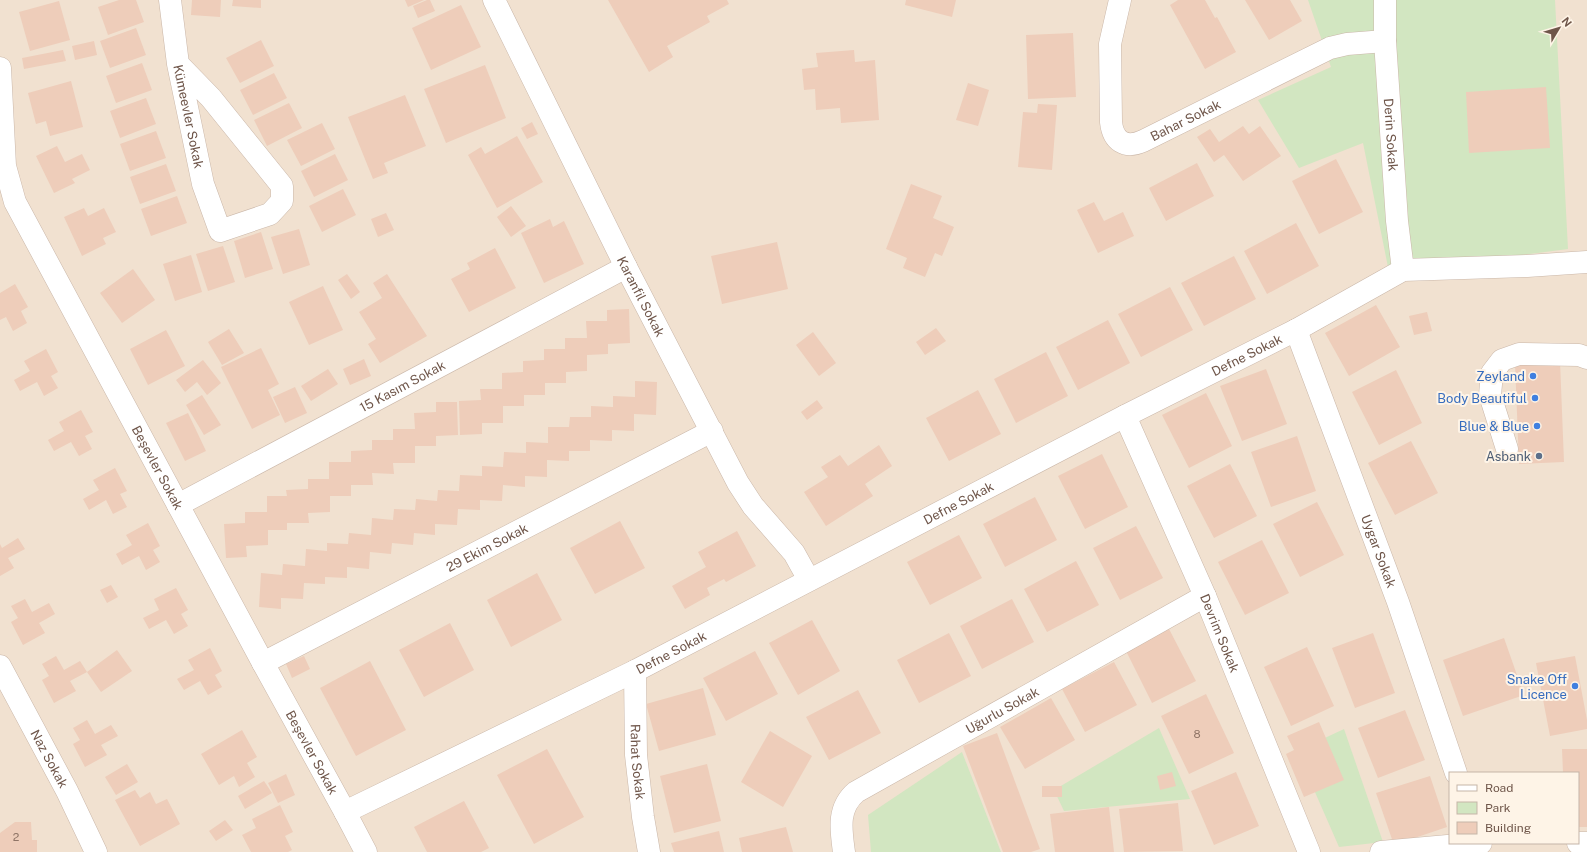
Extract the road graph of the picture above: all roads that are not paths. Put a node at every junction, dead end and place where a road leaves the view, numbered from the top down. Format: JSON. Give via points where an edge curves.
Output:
{"nodes":[{"id":1,"x":170,"y":0,"type":"edge"},
{"id":2,"x":494,"y":0,"type":"edge"},
{"id":3,"x":1120,"y":0,"type":"edge"},
{"id":4,"x":1385,"y":0,"type":"edge"},
{"id":5,"x":1385,"y":41,"type":"junction"},
{"id":6,"x":178,"y":64,"type":"junction"},
{"id":7,"x":0,"y":68,"type":"edge"},
{"id":8,"x":3,"y":167,"type":"edge"},
{"id":9,"x":1587,"y":262,"type":"edge"},
{"id":10,"x":626,"y":267,"type":"junction"},
{"id":11,"x":1403,"y":270,"type":"junction"},
{"id":12,"x":1296,"y":330,"type":"junction"},
{"id":13,"x":1587,"y":358,"type":"edge"},
{"id":14,"x":1125,"y":416,"type":"junction"},
{"id":15,"x":712,"y":431,"type":"junction"},
{"id":16,"x":1507,"y":449,"type":"dead end"},
{"id":17,"x":178,"y":505,"type":"junction"},
{"id":18,"x":809,"y":580,"type":"junction"},
{"id":19,"x":1205,"y":596,"type":"junction"},
{"id":20,"x":263,"y":663,"type":"junction"},
{"id":21,"x":0,"y":666,"type":"edge"},
{"id":22,"x":635,"y":671,"type":"junction"},
{"id":23,"x":1456,"y":772,"type":"edge"},
{"id":24,"x":345,"y":812,"type":"junction"},
{"id":25,"x":1470,"y":844,"type":"edge"},
{"id":26,"x":96,"y":852,"type":"edge"},
{"id":27,"x":366,"y":852,"type":"edge"},
{"id":28,"x":649,"y":852,"type":"edge"},
{"id":29,"x":844,"y":852,"type":"edge"},
{"id":30,"x":1309,"y":852,"type":"edge"},
{"id":31,"x":1381,"y":852,"type":"edge"}],
"edges":[{"from":1,"to":6,"type":"street","name":"Kümeevler Sokak"},
{"from":2,"to":10,"type":"street","name":"Karanfil Sokak"},
{"from":3,"to":5,"type":"street","name":"Bahar Sokak","via":[[1110,44],[1112,125],[1117,138],[1129,145],[1143,141],[1330,48]]},
{"from":4,"to":5,"type":"street","name":"Derin Sokak"},
{"from":5,"to":11,"type":"street","name":"Derin Sokak","via":[[1397,221]]},
{"from":6,"to":6,"type":"street","name":"Kümeevler Sokak","via":[[211,98],[282,186],[282,201],[270,214],[220,231],[202,184]]},
{"from":7,"to":8,"type":"street","name":"Beşevler Sokak"},
{"from":8,"to":17,"type":"street","name":"Beşevler Sokak","via":[[15,202]]},
{"from":9,"to":11,"type":"street","name":"Defne Sokak"},
{"from":10,"to":15,"type":"street","name":"Karanfil Sokak"},
{"from":10,"to":17,"type":"street","name":"15 Kasım Sokak"},
{"from":11,"to":12,"type":"street","name":"Defne Sokak"},
{"from":12,"to":14,"type":"street","name":"Defne Sokak"},
{"from":12,"to":23,"type":"street","name":"Uygar Sokak","via":[[1398,602]]},
{"from":13,"to":16,"type":"street","via":[[1579,355],[1519,354],[1502,360],[1492,372],[1490,395]]},
{"from":14,"to":18,"type":"street","name":"Defne Sokak"},
{"from":14,"to":19,"type":"street","name":"Devrim Sokak"},
{"from":15,"to":18,"type":"street","name":"Karanfil Sokak","via":[[749,501],[794,553]]},
{"from":15,"to":20,"type":"street","name":"29 Ekim Sokak"},
{"from":17,"to":20,"type":"street","name":"Beşevler Sokak"},
{"from":18,"to":22,"type":"street","name":"Defne Sokak"},
{"from":19,"to":29,"type":"street","name":"Uğurlu Sokak","via":[[856,792],[845,805],[841,819]]},
{"from":19,"to":30,"type":"street","name":"Devrim Sokak"},
{"from":20,"to":24,"type":"street","name":"Beşevler Sokak"},
{"from":21,"to":26,"type":"street","name":"Naz Sokak","via":[[67,791]]},
{"from":22,"to":24,"type":"street","name":"Defne Sokak"},
{"from":22,"to":28,"type":"street","name":"Rahat Sokak","via":[[636,755]]},
{"from":24,"to":27,"type":"street","name":"Beşevler Sokak"},
{"from":25,"to":31,"type":"street"}]}
